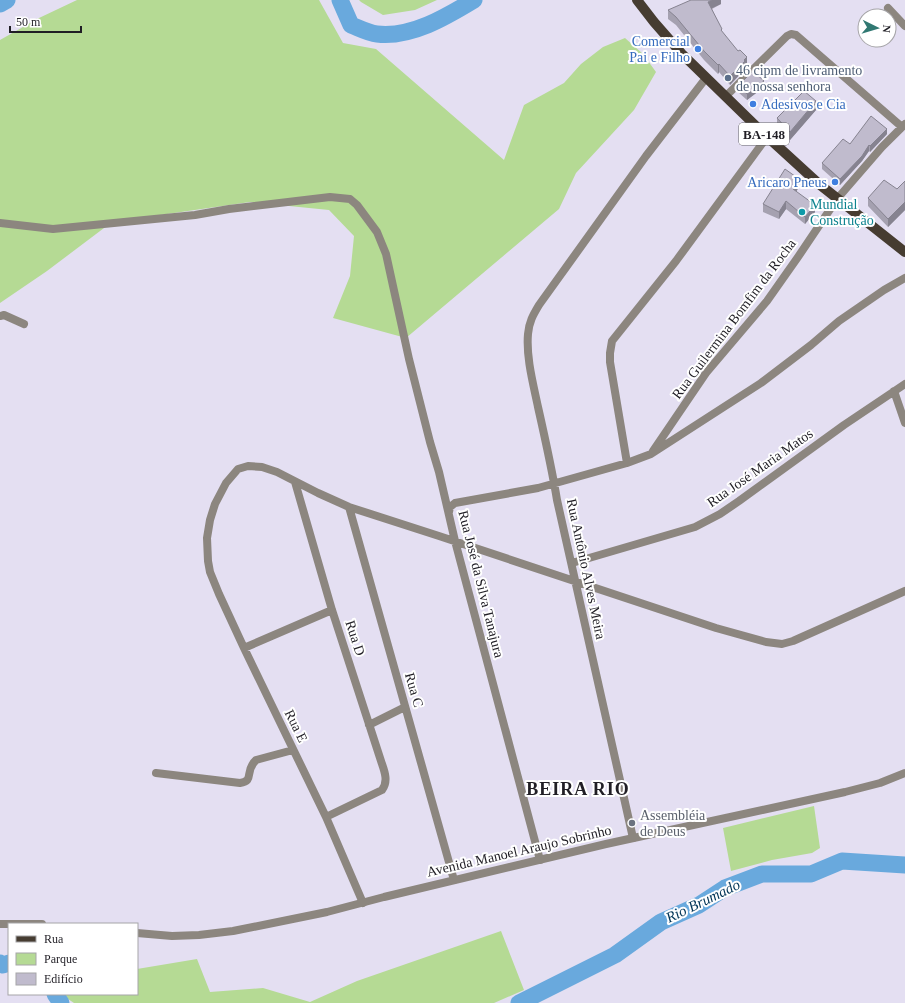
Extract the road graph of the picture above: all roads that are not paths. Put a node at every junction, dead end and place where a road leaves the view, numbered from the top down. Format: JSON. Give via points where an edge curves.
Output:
{"nodes":[{"id":1,"x":637,"y":0,"type":"edge"},
{"id":2,"x":897,"y":18,"type":"edge"},
{"id":3,"x":905,"y":26,"type":"edge"},
{"id":4,"x":706,"y":78,"type":"junction"},
{"id":5,"x":726,"y":96,"type":"junction"},
{"id":6,"x":903,"y":125,"type":"edge"},
{"id":7,"x":767,"y":137,"type":"junction"},
{"id":8,"x":837,"y":199,"type":"junction"},
{"id":9,"x":0,"y":223,"type":"edge"},
{"id":10,"x":905,"y":252,"type":"edge"},
{"id":11,"x":905,"y":278,"type":"edge"},
{"id":12,"x":0,"y":316,"type":"edge"},
{"id":13,"x":24,"y":324,"type":"dead end"},
{"id":14,"x":905,"y":384,"type":"edge"},
{"id":15,"x":894,"y":391,"type":"junction"},
{"id":16,"x":905,"y":424,"type":"edge"},
{"id":17,"x":651,"y":454,"type":"junction"},
{"id":18,"x":627,"y":463,"type":"junction"},
{"id":19,"x":295,"y":482,"type":"junction"},
{"id":20,"x":554,"y":484,"type":"junction"},
{"id":21,"x":349,"y":507,"type":"junction"},
{"id":22,"x":449,"y":512,"type":"junction"},
{"id":23,"x":455,"y":541,"type":"junction"},
{"id":24,"x":572,"y":563,"type":"junction"},
{"id":25,"x":576,"y":583,"type":"junction"},
{"id":26,"x":905,"y":591,"type":"edge"},
{"id":27,"x":332,"y":610,"type":"junction"},
{"id":28,"x":244,"y":648,"type":"junction"},
{"id":29,"x":405,"y":707,"type":"junction"},
{"id":30,"x":369,"y":725,"type":"junction"},
{"id":31,"x":293,"y":750,"type":"junction"},
{"id":32,"x":156,"y":772,"type":"dead end"},
{"id":33,"x":905,"y":773,"type":"edge"},
{"id":34,"x":326,"y":817,"type":"junction"},
{"id":35,"x":633,"y":838,"type":"junction"},
{"id":36,"x":540,"y":860,"type":"junction"},
{"id":37,"x":454,"y":880,"type":"junction"},
{"id":38,"x":363,"y":903,"type":"junction"},
{"id":39,"x":138,"y":934,"type":"edge"}],
"edges":[{"from":1,"to":4,"type":"main road","number":"BA-148"},
{"from":2,"to":3,"type":"street"},
{"from":4,"to":5,"type":"main road","number":"BA-148"},
{"from":4,"to":20,"type":"street","name":"Rua Antônio Alves Meira","via":[[646,156],[530,320],[528,351]]},
{"from":5,"to":6,"type":"street","via":[[786,36],[796,35]]},
{"from":5,"to":7,"type":"main road","number":"BA-148"},
{"from":6,"to":8,"type":"street","name":"Rua Guilermina Bomfim da Rocha"},
{"from":7,"to":8,"type":"main road","number":"BA-148"},
{"from":7,"to":18,"type":"street","via":[[612,342],[610,362]]},
{"from":8,"to":10,"type":"main road","number":"BA-148"},
{"from":8,"to":17,"type":"street","name":"Rua Guilermina Bomfim da Rocha","via":[[771,295],[706,373]]},
{"from":9,"to":22,"type":"street","name":"Rua José da Silva Tanajura","via":[[53,229],[195,215],[330,197],[350,199],[377,232],[386,254]]},
{"from":11,"to":17,"type":"street","via":[[839,322],[761,383]]},
{"from":12,"to":13,"type":"street","via":[[4,315]]},
{"from":14,"to":15,"type":"street","name":"Rua José Maria Matos"},
{"from":15,"to":16,"type":"street"},
{"from":15,"to":24,"type":"street","name":"Rua José Maria Matos","via":[[720,514],[695,527]]},
{"from":17,"to":18,"type":"street"},
{"from":18,"to":20,"type":"street"},
{"from":19,"to":21,"type":"street","name":"Rua E"},
{"from":19,"to":27,"type":"street","name":"Rua D"},
{"from":19,"to":28,"type":"street","name":"Rua E","via":[[262,466],[238,469],[226,483],[210,520],[207,538],[210,572]]},
{"from":20,"to":22,"type":"street","via":[[455,504],[450,507]]},
{"from":20,"to":24,"type":"street","name":"Rua Antônio Alves Meira"},
{"from":21,"to":23,"type":"street","name":"Rua E"},
{"from":21,"to":29,"type":"street","name":"Rua C"},
{"from":22,"to":23,"type":"street","name":"Rua José da Silva Tanajura"},
{"from":23,"to":25,"type":"street","name":"Rua E"},
{"from":23,"to":36,"type":"street","name":"Rua José da Silva Tanajura"},
{"from":24,"to":25,"type":"street","name":"Rua Antônio Alves Meira"},
{"from":25,"to":26,"type":"street","name":"Rua E","via":[[731,633],[782,644],[793,642]]},
{"from":25,"to":35,"type":"street","name":"Rua Antônio Alves Meira"},
{"from":27,"to":28,"type":"street"},
{"from":27,"to":30,"type":"street","name":"Rua D"},
{"from":28,"to":31,"type":"street","name":"Rua E"},
{"from":29,"to":30,"type":"street"},
{"from":29,"to":37,"type":"street","name":"Rua C"},
{"from":30,"to":34,"type":"street","name":"Rua D","via":[[386,780],[384,787]]},
{"from":31,"to":32,"type":"street","via":[[256,760],[251,764],[248,781],[240,783]]},
{"from":31,"to":34,"type":"street","name":"Rua E"},
{"from":33,"to":35,"type":"street","name":"Avenida Manoel Araujo Sobrinho","via":[[845,792]]},
{"from":34,"to":38,"type":"street","name":"Rua E"},
{"from":35,"to":36,"type":"street","name":"Avenida Manoel Araujo Sobrinho"},
{"from":36,"to":37,"type":"street","name":"Avenida Manoel Araujo Sobrinho"},
{"from":37,"to":38,"type":"street","name":"Avenida Manoel Araujo Sobrinho"},
{"from":38,"to":39,"type":"street","name":"Avenida Manoel Araujo Sobrinho","via":[[232,931],[172,936]]}]}
